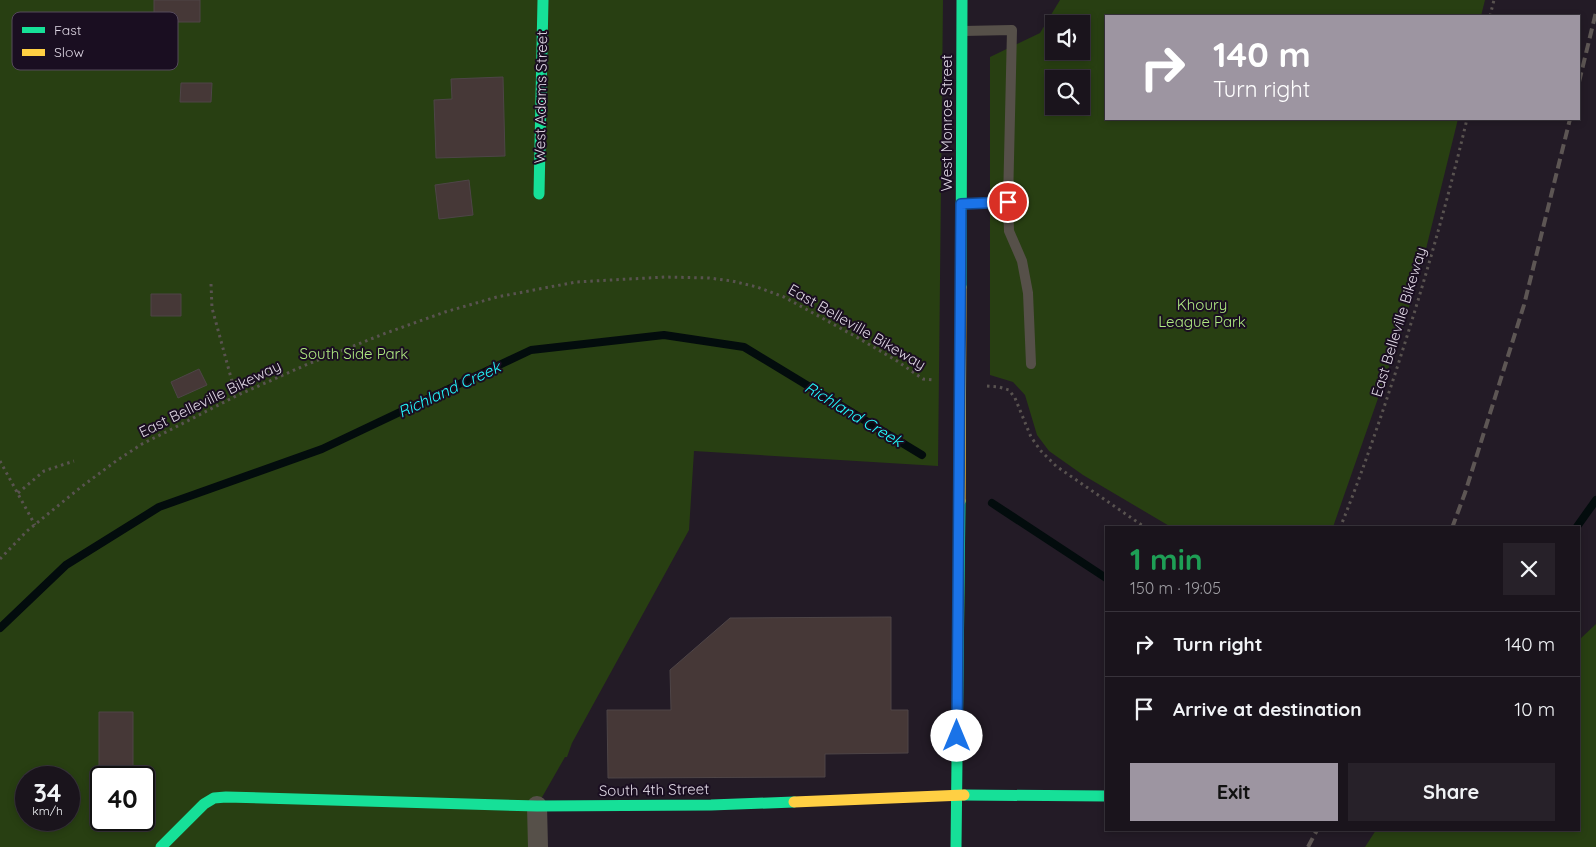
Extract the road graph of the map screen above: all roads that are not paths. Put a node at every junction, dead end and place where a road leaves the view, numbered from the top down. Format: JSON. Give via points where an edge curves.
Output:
{"nodes":[{"id":1,"x":543,"y":0,"type":"edge"},
{"id":2,"x":962,"y":0,"type":"edge"},
{"id":3,"x":962,"y":31,"type":"junction"},
{"id":4,"x":539,"y":194,"type":"dead end"},
{"id":5,"x":1008,"y":202,"type":"junction"},
{"id":6,"x":961,"y":204,"type":"junction"},
{"id":7,"x":1031,"y":364,"type":"dead end"},
{"id":8,"x":956,"y":795,"type":"junction"},
{"id":9,"x":1105,"y":796,"type":"edge"},
{"id":10,"x":538,"y":806,"type":"junction"},
{"id":11,"x":161,"y":847,"type":"edge"},
{"id":12,"x":538,"y":847,"type":"edge"},
{"id":13,"x":956,"y":847,"type":"edge"}],
"edges":[{"from":1,"to":4,"type":"street","name":"West Adams Street"},
{"from":2,"to":3,"type":"street","name":"West Monroe Street"},
{"from":3,"to":5,"type":"lane","via":[[1012,30]]},
{"from":3,"to":6,"type":"street","name":"West Monroe Street"},
{"from":5,"to":6,"type":"lane"},
{"from":5,"to":7,"type":"lane","via":[[1009,231],[1022,262],[1028,293]]},
{"from":6,"to":8,"type":"street","name":"West Monroe Street"},
{"from":8,"to":9,"type":"street","name":"South 4th Street"},
{"from":8,"to":10,"type":"street","name":"South 4th Street","via":[[711,805]]},
{"from":8,"to":13,"type":"street","name":"West Monroe Street"},
{"from":10,"to":11,"type":"street","name":"South 4th Street","via":[[214,798]]},
{"from":10,"to":12,"type":"street"}]}
